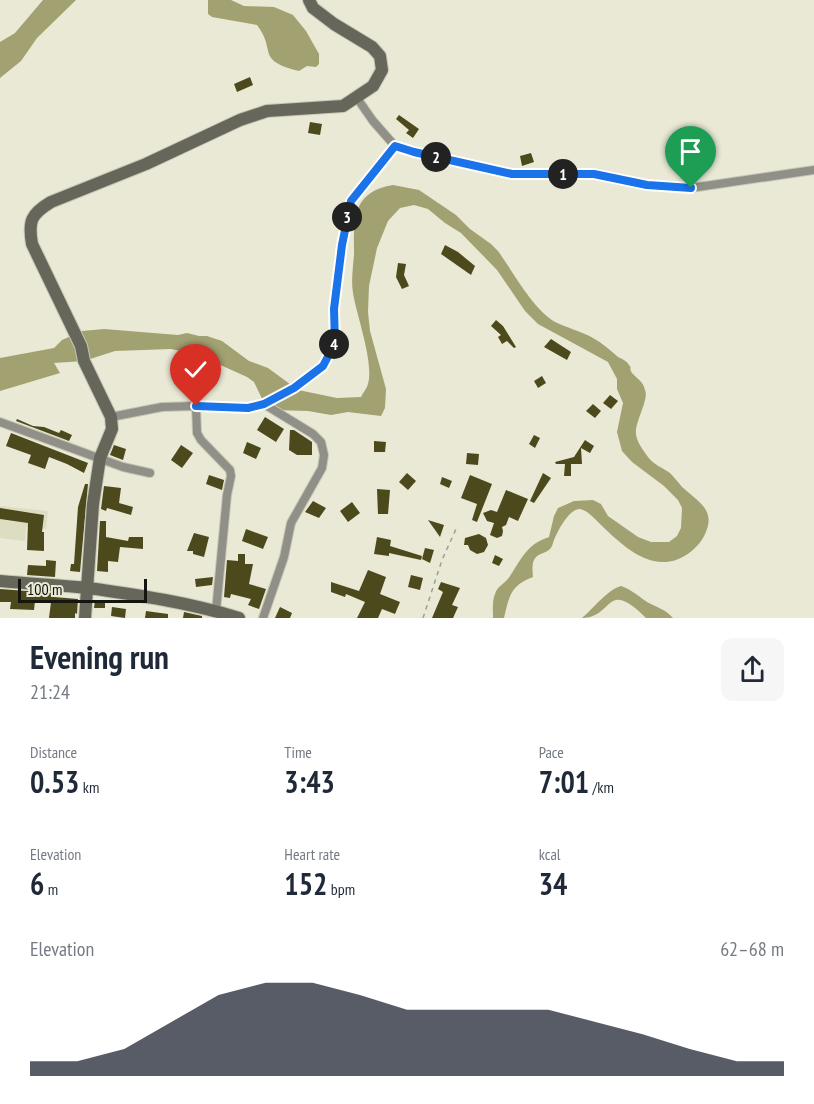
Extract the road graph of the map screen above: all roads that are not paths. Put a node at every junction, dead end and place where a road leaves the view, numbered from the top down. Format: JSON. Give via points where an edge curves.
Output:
{"nodes":[{"id":1,"x":309,"y":0,"type":"edge"},
{"id":2,"x":357,"y":98,"type":"junction"},
{"id":3,"x":395,"y":146,"type":"junction"},
{"id":4,"x":814,"y":170,"type":"edge"},
{"id":5,"x":264,"y":404,"type":"junction"},
{"id":6,"x":196,"y":406,"type":"junction"},
{"id":7,"x":111,"y":417,"type":"junction"},
{"id":8,"x":0,"y":422,"type":"edge"},
{"id":9,"x":100,"y":458,"type":"junction"},
{"id":10,"x":150,"y":473,"type":"dead end"},
{"id":11,"x":0,"y":581,"type":"edge"},
{"id":12,"x":87,"y":588,"type":"junction"},
{"id":13,"x":216,"y":611,"type":"junction"},
{"id":14,"x":85,"y":618,"type":"edge"},
{"id":15,"x":239,"y":618,"type":"edge"},
{"id":16,"x":263,"y":618,"type":"edge"}],
"edges":[{"from":1,"to":2,"type":"street","via":[[334,24],[380,56],[382,70],[378,78]]},
{"from":2,"to":3,"type":"street"},
{"from":2,"to":7,"type":"street","via":[[343,106],[267,111],[240,120],[51,202],[31,219],[32,244]]},
{"from":3,"to":4,"type":"street","via":[[512,174],[594,174],[647,185],[691,188]]},
{"from":3,"to":5,"type":"street","via":[[351,201],[334,309],[335,343],[323,366]]},
{"from":5,"to":6,"type":"street","via":[[248,408]]},
{"from":5,"to":16,"type":"street","via":[[313,434],[321,442],[324,455],[322,468],[291,523]]},
{"from":6,"to":7,"type":"street","via":[[162,407]]},
{"from":6,"to":13,"type":"street","via":[[197,433],[231,476]]},
{"from":7,"to":9,"type":"street","via":[[112,429]]},
{"from":8,"to":9,"type":"street"},
{"from":9,"to":10,"type":"street"},
{"from":9,"to":12,"type":"street"},
{"from":11,"to":12,"type":"street"},
{"from":12,"to":13,"type":"street"},
{"from":12,"to":14,"type":"street"},
{"from":13,"to":15,"type":"street"}]}
